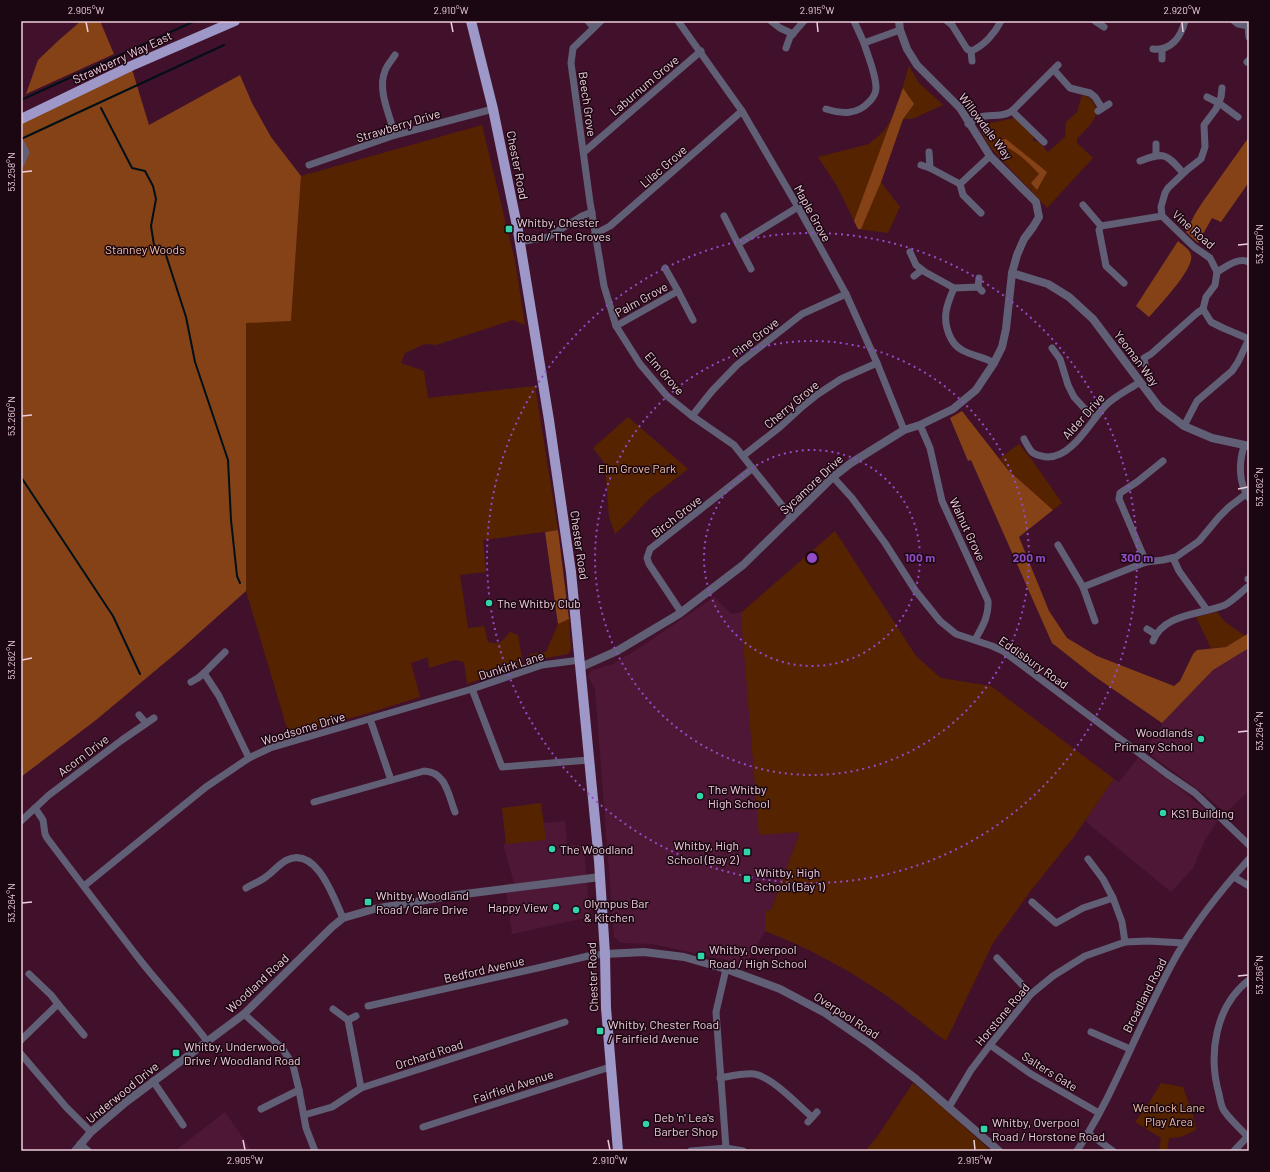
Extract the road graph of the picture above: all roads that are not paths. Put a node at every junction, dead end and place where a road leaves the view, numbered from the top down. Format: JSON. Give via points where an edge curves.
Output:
{"nodes":[{"id":1,"x":235,"y":21,"type":"edge"},
{"id":2,"x":472,"y":21,"type":"edge"},
{"id":3,"x":588,"y":21,"type":"edge"},
{"id":4,"x":601,"y":21,"type":"edge"},
{"id":5,"x":678,"y":21,"type":"edge"},
{"id":6,"x":771,"y":21,"type":"edge"},
{"id":7,"x":804,"y":21,"type":"edge"},
{"id":8,"x":854,"y":21,"type":"edge"},
{"id":9,"x":947,"y":21,"type":"edge"},
{"id":10,"x":1001,"y":21,"type":"edge"},
{"id":11,"x":1185,"y":21,"type":"edge"},
{"id":12,"x":1234,"y":21,"type":"edge"},
{"id":13,"x":900,"y":25,"type":"edge"},
{"id":14,"x":1248,"y":26,"type":"edge"},
{"id":15,"x":593,"y":27,"type":"junction"},
{"id":16,"x":793,"y":34,"type":"junction"},
{"id":17,"x":1249,"y":37,"type":"edge"},
{"id":18,"x":864,"y":43,"type":"junction"},
{"id":19,"x":786,"y":48,"type":"dead end"},
{"id":20,"x":1153,"y":49,"type":"dead end"},
{"id":21,"x":1162,"y":50,"type":"junction"},
{"id":22,"x":701,"y":51,"type":"junction"},
{"id":23,"x":971,"y":51,"type":"junction"},
{"id":24,"x":395,"y":55,"type":"dead end"},
{"id":25,"x":1162,"y":59,"type":"dead end"},
{"id":26,"x":972,"y":61,"type":"dead end"},
{"id":27,"x":1222,"y":88,"type":"dead end"},
{"id":28,"x":1207,"y":97,"type":"dead end"},
{"id":29,"x":1219,"y":103,"type":"junction"},
{"id":30,"x":1103,"y":108,"type":"dead end"},
{"id":31,"x":493,"y":109,"type":"junction"},
{"id":32,"x":826,"y":109,"type":"dead end"},
{"id":33,"x":742,"y":111,"type":"junction"},
{"id":34,"x":1012,"y":111,"type":"junction"},
{"id":35,"x":1238,"y":117,"type":"dead end"},
{"id":36,"x":21,"y":119,"type":"edge"},
{"id":37,"x":968,"y":124,"type":"junction"},
{"id":38,"x":395,"y":135,"type":"junction"},
{"id":39,"x":1044,"y":142,"type":"dead end"},
{"id":40,"x":21,"y":143,"type":"edge"},
{"id":41,"x":1156,"y":144,"type":"dead end"},
{"id":42,"x":584,"y":152,"type":"junction"},
{"id":43,"x":929,"y":152,"type":"dead end"},
{"id":44,"x":1156,"y":155,"type":"junction"},
{"id":45,"x":990,"y":156,"type":"junction"},
{"id":46,"x":1140,"y":160,"type":"dead end"},
{"id":47,"x":21,"y":164,"type":"edge"},
{"id":48,"x":309,"y":165,"type":"dead end"},
{"id":49,"x":921,"y":165,"type":"dead end"},
{"id":50,"x":930,"y":168,"type":"junction"},
{"id":51,"x":1183,"y":173,"type":"junction"},
{"id":52,"x":960,"y":184,"type":"junction"},
{"id":53,"x":590,"y":202,"type":"joint"},
{"id":54,"x":1036,"y":202,"type":"joint"},
{"id":55,"x":1083,"y":205,"type":"dead end"},
{"id":56,"x":798,"y":207,"type":"junction"},
{"id":57,"x":592,"y":212,"type":"junction"},
{"id":58,"x":981,"y":213,"type":"dead end"},
{"id":59,"x":724,"y":216,"type":"dead end"},
{"id":60,"x":1162,"y":216,"type":"junction"},
{"id":61,"x":1101,"y":226,"type":"junction"},
{"id":62,"x":595,"y":234,"type":"junction"},
{"id":63,"x":519,"y":242,"type":"junction"},
{"id":64,"x":738,"y":244,"type":"junction"},
{"id":65,"x":910,"y":252,"type":"dead end"},
{"id":66,"x":1249,"y":262,"type":"edge"},
{"id":67,"x":665,"y":268,"type":"dead end"},
{"id":68,"x":751,"y":269,"type":"dead end"},
{"id":69,"x":922,"y":270,"type":"junction"},
{"id":70,"x":1217,"y":272,"type":"junction"},
{"id":71,"x":1012,"y":273,"type":"junction"},
{"id":72,"x":914,"y":276,"type":"dead end"},
{"id":73,"x":979,"y":278,"type":"dead end"},
{"id":74,"x":1124,"y":283,"type":"dead end"},
{"id":75,"x":954,"y":288,"type":"junction"},
{"id":76,"x":678,"y":291,"type":"junction"},
{"id":77,"x":846,"y":294,"type":"junction"},
{"id":78,"x":1203,"y":309,"type":"junction"},
{"id":79,"x":693,"y":320,"type":"dead end"},
{"id":80,"x":616,"y":326,"type":"junction"},
{"id":81,"x":1249,"y":339,"type":"edge"},
{"id":82,"x":1052,"y":348,"type":"dead end"},
{"id":83,"x":1143,"y":358,"type":"dead end"},
{"id":84,"x":877,"y":363,"type":"junction"},
{"id":85,"x":994,"y":364,"type":"junction"},
{"id":86,"x":1140,"y":382,"type":"junction"},
{"id":87,"x":692,"y":416,"type":"junction"},
{"id":88,"x":1096,"y":417,"type":"junction"},
{"id":89,"x":920,"y":425,"type":"junction"},
{"id":90,"x":1184,"y":426,"type":"junction"},
{"id":91,"x":904,"y":430,"type":"junction"},
{"id":92,"x":1024,"y":439,"type":"dead end"},
{"id":93,"x":1246,"y":446,"type":"edge"},
{"id":94,"x":743,"y":456,"type":"junction"},
{"id":95,"x":1163,"y":461,"type":"dead end"},
{"id":96,"x":753,"y":468,"type":"junction"},
{"id":97,"x":833,"y":477,"type":"junction"},
{"id":98,"x":1247,"y":496,"type":"edge"},
{"id":99,"x":792,"y":518,"type":"junction"},
{"id":100,"x":1058,"y":545,"type":"dead end"},
{"id":101,"x":1173,"y":558,"type":"junction"},
{"id":102,"x":1146,"y":562,"type":"junction"},
{"id":103,"x":1249,"y":581,"type":"edge"},
{"id":104,"x":1083,"y":587,"type":"junction"},
{"id":105,"x":1207,"y":610,"type":"junction"},
{"id":106,"x":681,"y":612,"type":"junction"},
{"id":107,"x":1096,"y":621,"type":"dead end"},
{"id":108,"x":1147,"y":629,"type":"dead end"},
{"id":109,"x":975,"y":640,"type":"junction"},
{"id":110,"x":225,"y":652,"type":"dead end"},
{"id":111,"x":580,"y":663,"type":"junction"},
{"id":112,"x":204,"y":673,"type":"junction"},
{"id":113,"x":191,"y":682,"type":"dead end"},
{"id":114,"x":472,"y":688,"type":"junction"},
{"id":115,"x":139,"y":714,"type":"dead end"},
{"id":116,"x":154,"y":718,"type":"dead end"},
{"id":117,"x":370,"y":719,"type":"junction"},
{"id":118,"x":146,"y":723,"type":"junction"},
{"id":119,"x":249,"y":758,"type":"junction"},
{"id":120,"x":589,"y":760,"type":"junction"},
{"id":121,"x":391,"y":780,"type":"junction"},
{"id":122,"x":314,"y":802,"type":"dead end"},
{"id":123,"x":35,"y":808,"type":"junction"},
{"id":124,"x":455,"y":812,"type":"dead end"},
{"id":125,"x":21,"y":821,"type":"edge"},
{"id":126,"x":1249,"y":845,"type":"edge"},
{"id":127,"x":1088,"y":859,"type":"dead end"},
{"id":128,"x":1249,"y":859,"type":"edge"},
{"id":129,"x":600,"y":877,"type":"junction"},
{"id":130,"x":1234,"y":877,"type":"junction"},
{"id":131,"x":84,"y":886,"type":"junction"},
{"id":132,"x":1249,"y":886,"type":"edge"},
{"id":133,"x":246,"y":888,"type":"dead end"},
{"id":134,"x":1113,"y":898,"type":"junction"},
{"id":135,"x":1032,"y":902,"type":"dead end"},
{"id":136,"x":343,"y":918,"type":"junction"},
{"id":137,"x":1125,"y":942,"type":"junction"},
{"id":138,"x":1184,"y":943,"type":"junction"},
{"id":139,"x":605,"y":954,"type":"junction"},
{"id":140,"x":997,"y":958,"type":"dead end"},
{"id":141,"x":726,"y":970,"type":"junction"},
{"id":142,"x":29,"y":974,"type":"dead end"},
{"id":143,"x":1249,"y":980,"type":"edge"},
{"id":144,"x":1031,"y":994,"type":"junction"},
{"id":145,"x":58,"y":1004,"type":"junction"},
{"id":146,"x":368,"y":1006,"type":"dead end"},
{"id":147,"x":334,"y":1009,"type":"dead end"},
{"id":148,"x":244,"y":1014,"type":"junction"},
{"id":149,"x":356,"y":1016,"type":"dead end"},
{"id":150,"x":348,"y":1020,"type":"junction"},
{"id":151,"x":565,"y":1022,"type":"dead end"},
{"id":152,"x":1091,"y":1032,"type":"dead end"},
{"id":153,"x":84,"y":1035,"type":"dead end"},
{"id":154,"x":21,"y":1040,"type":"edge"},
{"id":155,"x":207,"y":1041,"type":"junction"},
{"id":156,"x":990,"y":1045,"type":"junction"},
{"id":157,"x":1130,"y":1049,"type":"junction"},
{"id":158,"x":21,"y":1054,"type":"edge"},
{"id":159,"x":610,"y":1067,"type":"junction"},
{"id":160,"x":720,"y":1078,"type":"junction"},
{"id":161,"x":154,"y":1081,"type":"junction"},
{"id":162,"x":361,"y":1088,"type":"junction"},
{"id":163,"x":299,"y":1090,"type":"junction"},
{"id":164,"x":949,"y":1107,"type":"junction"},
{"id":165,"x":261,"y":1109,"type":"dead end"},
{"id":166,"x":1099,"y":1113,"type":"junction"},
{"id":167,"x":304,"y":1115,"type":"junction"},
{"id":168,"x":812,"y":1117,"type":"dead end"},
{"id":169,"x":183,"y":1125,"type":"dead end"},
{"id":170,"x":423,"y":1127,"type":"dead end"},
{"id":171,"x":91,"y":1132,"type":"junction"},
{"id":172,"x":1088,"y":1133,"type":"junction"},
{"id":173,"x":1248,"y":1136,"type":"edge"},
{"id":174,"x":80,"y":1144,"type":"junction"},
{"id":175,"x":726,"y":1148,"type":"junction"},
{"id":176,"x":75,"y":1151,"type":"edge"},
{"id":177,"x":88,"y":1151,"type":"edge"},
{"id":178,"x":315,"y":1151,"type":"edge"},
{"id":179,"x":618,"y":1151,"type":"edge"},
{"id":180,"x":691,"y":1151,"type":"edge"},
{"id":181,"x":743,"y":1151,"type":"edge"},
{"id":182,"x":999,"y":1151,"type":"edge"},
{"id":183,"x":1077,"y":1151,"type":"edge"},
{"id":184,"x":1112,"y":1151,"type":"edge"},
{"id":185,"x":1234,"y":1151,"type":"edge"}],
"edges":[{"from":1,"to":36,"type":"main road","name":"Strawberry Way East","via":[[131,66]]},
{"from":2,"to":31,"type":"main road","name":"Chester Road"},
{"from":3,"to":15,"type":"street"},
{"from":4,"to":15,"type":"street","name":"Beech Grove"},
{"from":5,"to":22,"type":"street","name":"Maple Grove"},
{"from":6,"to":16,"type":"street"},
{"from":7,"to":16,"type":"street"},
{"from":8,"to":18,"type":"street"},
{"from":9,"to":23,"type":"street"},
{"from":10,"to":23,"type":"street","via":[[988,40]]},
{"from":11,"to":21,"type":"street","via":[[1182,33]]},
{"from":12,"to":14,"type":"street"},
{"from":13,"to":18,"type":"street"},
{"from":13,"to":37,"type":"street","name":"Willowdale Way","via":[[907,49],[916,65],[960,108]]},
{"from":14,"to":17,"type":"street"},
{"from":15,"to":42,"type":"street","name":"Beech Grove","via":[[573,48],[571,55]]},
{"from":16,"to":19,"type":"street"},
{"from":18,"to":32,"type":"street","via":[[876,89],[871,100],[853,112],[839,113]]},
{"from":20,"to":21,"type":"street"},
{"from":21,"to":25,"type":"street"},
{"from":22,"to":33,"type":"street","name":"Maple Grove"},
{"from":22,"to":42,"type":"street","name":"Laburnum Grove"},
{"from":23,"to":26,"type":"street"},
{"from":24,"to":38,"type":"street","via":[[385,70],[383,90]]},
{"from":27,"to":29,"type":"street","name":"Vine Road"},
{"from":28,"to":29,"type":"street"},
{"from":29,"to":35,"type":"street"},
{"from":29,"to":51,"type":"street","name":"Vine Road","via":[[1204,125],[1205,147],[1201,159]]},
{"from":30,"to":34,"type":"street","via":[[1090,93],[1070,88],[1056,68]]},
{"from":31,"to":38,"type":"street","name":"Strawberry Drive"},
{"from":31,"to":63,"type":"main road","name":"Chester Road"},
{"from":33,"to":56,"type":"street","name":"Maple Grove"},
{"from":33,"to":62,"type":"street","name":"Lilac Grove","via":[[610,226]]},
{"from":34,"to":37,"type":"street","via":[[1007,115],[980,117]]},
{"from":34,"to":39,"type":"street"},
{"from":37,"to":45,"type":"street","name":"Willowdale Way"},
{"from":38,"to":48,"type":"street","name":"Strawberry Drive"},
{"from":40,"to":47,"type":"street","via":[[26,152]]},
{"from":41,"to":44,"type":"street"},
{"from":42,"to":53,"type":"street","name":"Beech Grove"},
{"from":43,"to":50,"type":"street"},
{"from":44,"to":46,"type":"street"},
{"from":44,"to":51,"type":"street","via":[[1168,158]]},
{"from":45,"to":52,"type":"street"},
{"from":45,"to":54,"type":"street","name":"Willowdale Way"},
{"from":49,"to":50,"type":"street"},
{"from":50,"to":52,"type":"street"},
{"from":51,"to":60,"type":"street","name":"Vine Road","via":[[1165,193]]},
{"from":52,"to":58,"type":"street","via":[[963,195]]},
{"from":53,"to":57,"type":"street","name":"Elm Grove"},
{"from":54,"to":71,"type":"street","name":"Sycamore Drive","via":[[1039,217],[1024,239]]},
{"from":55,"to":61,"type":"street"},
{"from":56,"to":64,"type":"street"},
{"from":56,"to":77,"type":"street","name":"Maple Grove"},
{"from":57,"to":62,"type":"street","name":"Elm Grove"},
{"from":57,"to":63,"type":"street","via":[[548,237]]},
{"from":59,"to":64,"type":"street"},
{"from":60,"to":61,"type":"street"},
{"from":60,"to":70,"type":"street","name":"Vine Road","via":[[1194,247],[1210,258]]},
{"from":61,"to":74,"type":"street","via":[[1099,230],[1106,266]]},
{"from":62,"to":80,"type":"street","name":"Elm Grove","via":[[604,286]]},
{"from":63,"to":111,"type":"main road","name":"Chester Road","via":[[565,532]]},
{"from":64,"to":68,"type":"street"},
{"from":65,"to":69,"type":"street","via":[[916,265]]},
{"from":66,"to":70,"type":"street","via":[[1241,260]]},
{"from":67,"to":76,"type":"street","name":"Palm Grove"},
{"from":69,"to":72,"type":"street"},
{"from":69,"to":75,"type":"street"},
{"from":70,"to":78,"type":"street","via":[[1215,285],[1206,297]]},
{"from":71,"to":85,"type":"street","name":"Sycamore Drive","via":[[1006,329],[1002,347]]},
{"from":71,"to":86,"type":"street","name":"Yeoman Way","via":[[1048,284],[1069,297],[1093,319]]},
{"from":73,"to":75,"type":"street","via":[[980,289]]},
{"from":75,"to":85,"type":"street","via":[[946,312],[946,322],[953,342],[963,351],[986,358]]},
{"from":76,"to":79,"type":"street","name":"Palm Grove"},
{"from":76,"to":80,"type":"street","name":"Palm Grove"},
{"from":77,"to":84,"type":"street","name":"Maple Grove"},
{"from":77,"to":87,"type":"street","name":"Pine Grove","via":[[802,314],[742,360]]},
{"from":78,"to":81,"type":"street","via":[[1212,322]]},
{"from":78,"to":83,"type":"street"},
{"from":80,"to":87,"type":"street","name":"Elm Grove","via":[[640,364],[667,396]]},
{"from":81,"to":90,"type":"street","via":[[1232,371],[1197,401]]},
{"from":82,"to":88,"type":"street","via":[[1060,359],[1074,397]]},
{"from":84,"to":91,"type":"street","name":"Maple Grove"},
{"from":84,"to":94,"type":"street","name":"Cherry Grove","via":[[841,379],[818,394]]},
{"from":85,"to":89,"type":"street","name":"Sycamore Drive","via":[[976,390],[953,409]]},
{"from":86,"to":88,"type":"street","name":"Alder Drive","via":[[1115,397]]},
{"from":86,"to":90,"type":"street","name":"Yeoman Way","via":[[1159,407]]},
{"from":87,"to":94,"type":"street","name":"Elm Grove","via":[[734,445]]},
{"from":88,"to":92,"type":"street","name":"Alder Drive","via":[[1070,448],[1050,457],[1033,452]]},
{"from":89,"to":91,"type":"street","name":"Sycamore Drive"},
{"from":89,"to":109,"type":"street","name":"Walnut Grove","via":[[930,448],[942,501],[988,601],[987,618]]},
{"from":90,"to":93,"type":"street","name":"Yeoman Way","via":[[1212,438]]},
{"from":91,"to":97,"type":"street","name":"Sycamore Drive","via":[[850,463]]},
{"from":93,"to":98,"type":"street","via":[[1240,473]]},
{"from":94,"to":96,"type":"street","name":"Elm Grove"},
{"from":95,"to":102,"type":"street","via":[[1120,493],[1118,499]]},
{"from":96,"to":99,"type":"street","name":"Elm Grove"},
{"from":96,"to":106,"type":"street","name":"Birch Grove","via":[[650,549],[647,558],[649,564]]},
{"from":97,"to":99,"type":"street","name":"Sycamore Drive"},
{"from":97,"to":109,"type":"street","name":"Eddisbury Road","via":[[852,498],[915,590],[940,621],[956,634]]},
{"from":98,"to":101,"type":"street","via":[[1218,517],[1199,541]]},
{"from":99,"to":106,"type":"street","name":"Sycamore Drive","via":[[743,565]]},
{"from":100,"to":104,"type":"street"},
{"from":101,"to":102,"type":"street"},
{"from":101,"to":105,"type":"street","via":[[1179,571]]},
{"from":102,"to":104,"type":"street"},
{"from":103,"to":105,"type":"street","via":[[1233,600]]},
{"from":104,"to":107,"type":"street"},
{"from":105,"to":108,"type":"street","via":[[1174,620],[1154,638]]},
{"from":106,"to":111,"type":"street","name":"Sycamore Drive","via":[[617,651]]},
{"from":109,"to":126,"type":"street","name":"Eddisbury Road","via":[[1003,651],[1195,793]]},
{"from":110,"to":112,"type":"street"},
{"from":111,"to":114,"type":"street","name":"Dunkirk Lane","via":[[542,665]]},
{"from":111,"to":120,"type":"main road","name":"Chester Road"},
{"from":112,"to":113,"type":"street"},
{"from":112,"to":119,"type":"street","via":[[219,696]]},
{"from":114,"to":117,"type":"street","name":"Woodsome Drive"},
{"from":114,"to":120,"type":"street","via":[[502,768]]},
{"from":115,"to":118,"type":"street"},
{"from":116,"to":118,"type":"street","name":"Acorn Drive"},
{"from":117,"to":119,"type":"street","name":"Woodsome Drive","via":[[290,741]]},
{"from":117,"to":121,"type":"street"},
{"from":118,"to":123,"type":"street","name":"Acorn Drive","via":[[69,779]]},
{"from":119,"to":131,"type":"street","name":"Woodsome Drive","via":[[206,787]]},
{"from":120,"to":129,"type":"main road","name":"Chester Road"},
{"from":121,"to":122,"type":"street"},
{"from":121,"to":124,"type":"street","via":[[424,770],[437,774],[442,778]]},
{"from":123,"to":125,"type":"street","name":"Acorn Drive"},
{"from":123,"to":131,"type":"street","via":[[43,820],[47,838]]},
{"from":127,"to":134,"type":"street"},
{"from":128,"to":130,"type":"street","name":"Broadland Road"},
{"from":129,"to":136,"type":"street","name":"Woodland Road","via":[[442,898],[374,909]]},
{"from":129,"to":139,"type":"main road","name":"Chester Road"},
{"from":130,"to":132,"type":"street"},
{"from":130,"to":138,"type":"street","name":"Broadland Road"},
{"from":131,"to":155,"type":"street","via":[[140,960]]},
{"from":133,"to":136,"type":"street","via":[[267,876],[277,866],[288,860],[300,858],[311,863],[321,873]]},
{"from":134,"to":135,"type":"street","via":[[1083,908],[1056,923]]},
{"from":134,"to":137,"type":"street","via":[[1122,922]]},
{"from":136,"to":148,"type":"street","name":"Woodland Road"},
{"from":137,"to":138,"type":"street","name":"Horstone Road"},
{"from":137,"to":144,"type":"street","name":"Horstone Road","via":[[1098,950],[1072,963]]},
{"from":138,"to":157,"type":"street","name":"Broadland Road"},
{"from":139,"to":141,"type":"street","name":"Overpool Road","via":[[656,953],[684,957]]},
{"from":139,"to":146,"type":"street","name":"Bedford Avenue"},
{"from":139,"to":159,"type":"main road","name":"Chester Road"},
{"from":140,"to":144,"type":"street"},
{"from":141,"to":160,"type":"street","via":[[716,1012]]},
{"from":141,"to":164,"type":"street","name":"Overpool Road","via":[[780,989],[825,1013],[911,1075]]},
{"from":142,"to":145,"type":"street"},
{"from":143,"to":173,"type":"street","via":[[1237,991],[1223,1013],[1213,1053],[1216,1084],[1223,1109]]},
{"from":144,"to":156,"type":"street","name":"Horstone Road"},
{"from":145,"to":153,"type":"street"},
{"from":145,"to":154,"type":"street"},
{"from":147,"to":150,"type":"street"},
{"from":148,"to":155,"type":"street","name":"Woodland Road"},
{"from":148,"to":163,"type":"street","via":[[282,1048],[293,1065]]},
{"from":149,"to":150,"type":"street"},
{"from":150,"to":162,"type":"street"},
{"from":151,"to":162,"type":"street","name":"Orchard Road"},
{"from":152,"to":157,"type":"street"},
{"from":155,"to":161,"type":"street","name":"Underwood Drive"},
{"from":156,"to":164,"type":"street","name":"Horstone Road","via":[[971,1070]]},
{"from":156,"to":166,"type":"street","name":"Salters Gate","via":[[1031,1074]]},
{"from":157,"to":166,"type":"street","name":"Broadland Road"},
{"from":158,"to":171,"type":"street","via":[[66,1108]]},
{"from":159,"to":170,"type":"street","name":"Fairfield Avenue"},
{"from":159,"to":179,"type":"main road","name":"Chester Road"},
{"from":160,"to":168,"type":"street","via":[[760,1075],[772,1082]]},
{"from":160,"to":175,"type":"street"},
{"from":161,"to":169,"type":"street"},
{"from":161,"to":171,"type":"street","name":"Underwood Drive"},
{"from":162,"to":167,"type":"street","name":"Orchard Road","via":[[332,1107]]},
{"from":163,"to":165,"type":"street"},
{"from":163,"to":167,"type":"street"},
{"from":164,"to":182,"type":"street","name":"Overpool Road"},
{"from":166,"to":172,"type":"street","name":"Broadland Road"},
{"from":167,"to":178,"type":"street"},
{"from":171,"to":174,"type":"street","name":"Underwood Drive"},
{"from":172,"to":183,"type":"street","name":"Broadland Road"},
{"from":172,"to":184,"type":"street"},
{"from":173,"to":185,"type":"street"},
{"from":174,"to":176,"type":"street","name":"Underwood Drive"},
{"from":174,"to":177,"type":"street"},
{"from":175,"to":180,"type":"street"},
{"from":175,"to":181,"type":"street"}]}
